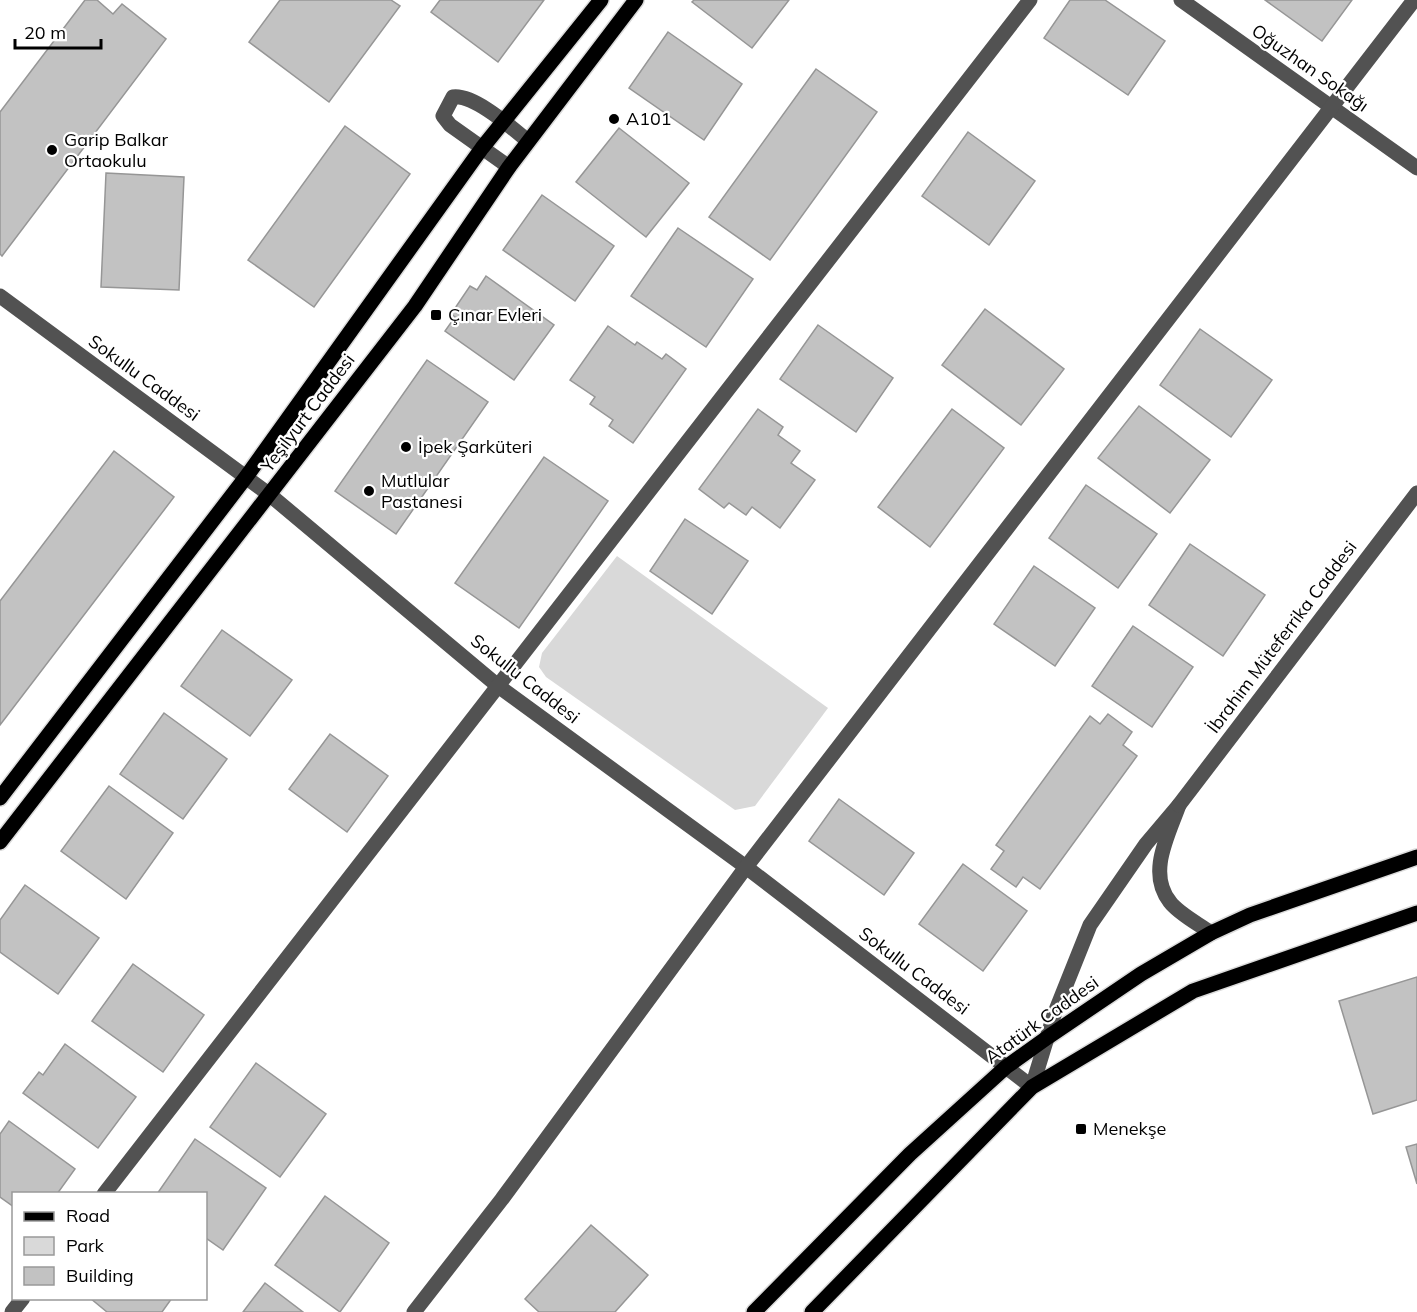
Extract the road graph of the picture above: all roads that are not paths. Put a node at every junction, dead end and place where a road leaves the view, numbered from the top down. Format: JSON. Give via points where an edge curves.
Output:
{"nodes":[{"id":1,"x":601,"y":0,"type":"edge"},
{"id":2,"x":636,"y":0,"type":"edge"},
{"id":3,"x":1030,"y":0,"type":"edge"},
{"id":4,"x":1181,"y":0,"type":"edge"},
{"id":5,"x":1414,"y":0,"type":"edge"},
{"id":6,"x":1332,"y":108,"type":"junction"},
{"id":7,"x":503,"y":121,"type":"junction"},
{"id":8,"x":528,"y":141,"type":"junction"},
{"id":9,"x":482,"y":148,"type":"junction"},
{"id":10,"x":509,"y":167,"type":"junction"},
{"id":11,"x":1417,"y":168,"type":"edge"},
{"id":12,"x":0,"y":296,"type":"edge"},
{"id":13,"x":246,"y":477,"type":"junction"},
{"id":14,"x":1417,"y":493,"type":"edge"},
{"id":15,"x":270,"y":495,"type":"junction"},
{"id":16,"x":498,"y":686,"type":"junction"},
{"id":17,"x":0,"y":798,"type":"edge"},
{"id":18,"x":1179,"y":805,"type":"junction"},
{"id":19,"x":0,"y":842,"type":"edge"},
{"id":20,"x":1417,"y":857,"type":"edge"},
{"id":21,"x":746,"y":867,"type":"junction"},
{"id":22,"x":1417,"y":914,"type":"edge"},
{"id":23,"x":1211,"y":933,"type":"junction"},
{"id":24,"x":1048,"y":1037,"type":"junction"},
{"id":25,"x":1006,"y":1066,"type":"junction"},
{"id":26,"x":1032,"y":1087,"type":"junction"},
{"id":27,"x":106,"y":1192,"type":"edge"},
{"id":28,"x":22,"y":1300,"type":"edge"},
{"id":29,"x":12,"y":1312,"type":"edge"},
{"id":30,"x":414,"y":1312,"type":"edge"},
{"id":31,"x":754,"y":1312,"type":"edge"},
{"id":32,"x":812,"y":1312,"type":"edge"}],
"edges":[{"from":1,"to":7,"type":"main road","name":"Yeşilyurt Caddesi"},
{"from":2,"to":8,"type":"main road","name":"Yeşilyurt Caddesi"},
{"from":3,"to":16,"type":"street"},
{"from":4,"to":6,"type":"street","name":"Oğuzhan Sokağı"},
{"from":5,"to":6,"type":"street"},
{"from":6,"to":11,"type":"street","name":"Oğuzhan Sokağı"},
{"from":6,"to":21,"type":"street"},
{"from":7,"to":8,"type":"street"},
{"from":7,"to":9,"type":"main road","name":"Yeşilyurt Caddesi"},
{"from":7,"to":9,"type":"street","via":[[461,96],[453,98],[443,116]]},
{"from":8,"to":10,"type":"main road","name":"Yeşilyurt Caddesi"},
{"from":9,"to":10,"type":"street"},
{"from":9,"to":13,"type":"main road","name":"Yeşilyurt Caddesi"},
{"from":10,"to":15,"type":"main road","name":"Yeşilyurt Caddesi","via":[[415,306]]},
{"from":12,"to":13,"type":"street","name":"Sokullu Caddesi"},
{"from":13,"to":15,"type":"street","name":"Sokullu Caddesi"},
{"from":13,"to":17,"type":"main road","name":"Yeşilyurt Caddesi"},
{"from":14,"to":18,"type":"street","name":"İbrahim Müteferrika Caddesi"},
{"from":15,"to":16,"type":"street","name":"Sokullu Caddesi"},
{"from":15,"to":19,"type":"main road","name":"Yeşilyurt Caddesi"},
{"from":16,"to":21,"type":"street","name":"Sokullu Caddesi"},
{"from":16,"to":27,"type":"street"},
{"from":18,"to":23,"type":"street","via":[[1159,864],[1159,880],[1170,903]]},
{"from":18,"to":24,"type":"street","name":"İbrahim Müteferrika Caddesi","via":[[1146,844],[1090,925]]},
{"from":20,"to":23,"type":"main road","name":"Atatürk Caddesi","via":[[1250,915]]},
{"from":21,"to":25,"type":"street","name":"Sokullu Caddesi"},
{"from":21,"to":30,"type":"street","via":[[509,1190]]},
{"from":22,"to":26,"type":"main road","via":[[1193,991]]},
{"from":23,"to":24,"type":"main road","name":"Atatürk Caddesi","via":[[1141,974]]},
{"from":24,"to":25,"type":"main road","name":"Atatürk Caddesi"},
{"from":24,"to":26,"type":"street","name":"İbrahim Müteferrika Caddesi"},
{"from":25,"to":26,"type":"street","name":"Sokullu Caddesi"},
{"from":25,"to":31,"type":"main road","name":"Atatürk Caddesi","via":[[910,1154]]},
{"from":26,"to":32,"type":"main road"},
{"from":28,"to":29,"type":"street"}]}
